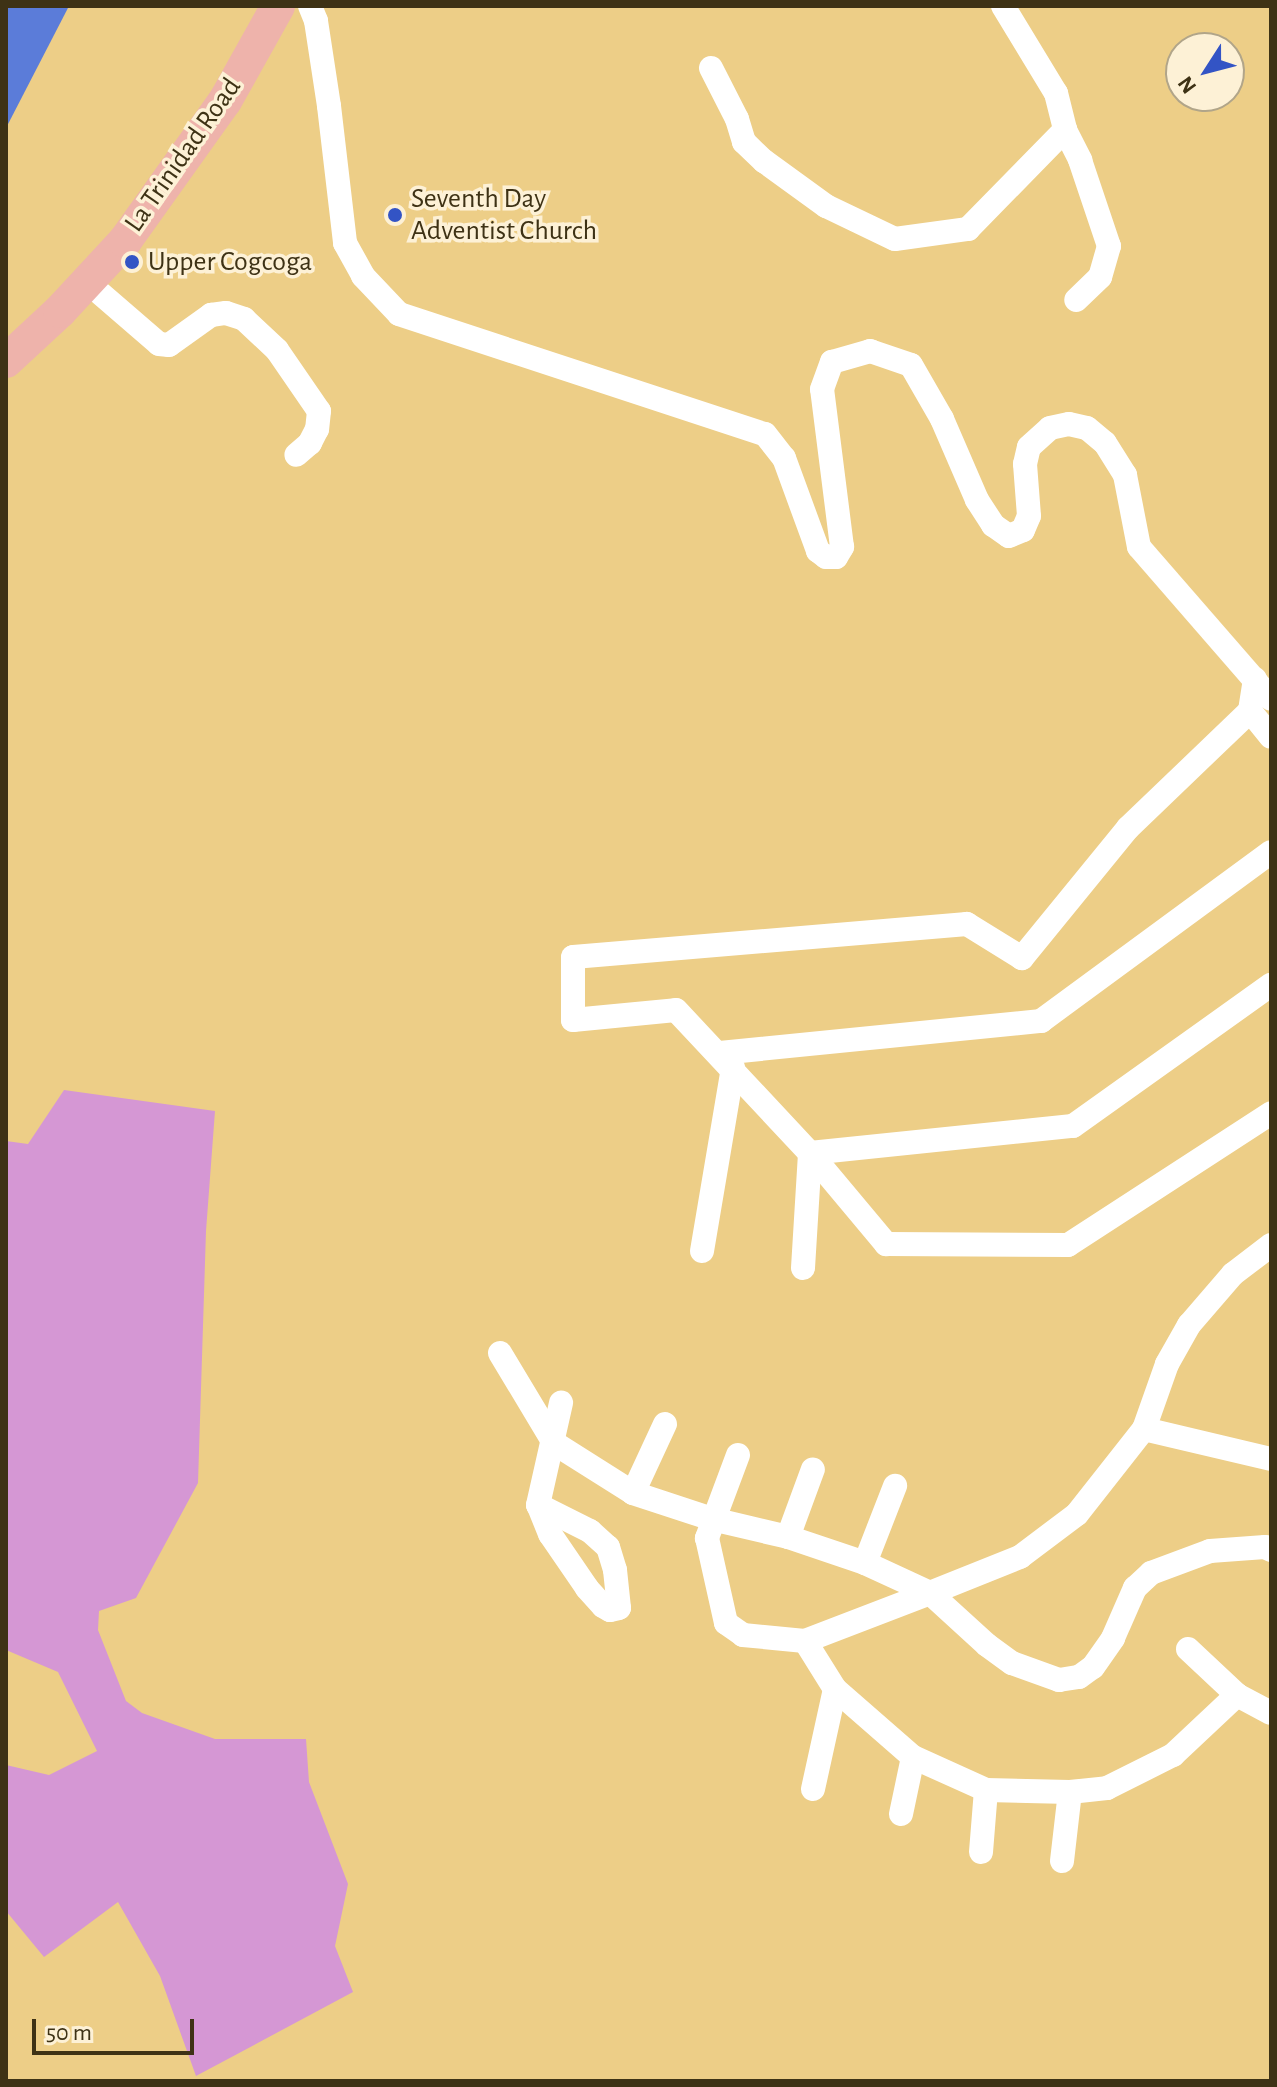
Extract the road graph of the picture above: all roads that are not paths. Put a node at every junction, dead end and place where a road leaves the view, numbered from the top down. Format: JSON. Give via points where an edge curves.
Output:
{"nodes":[{"id":1,"x":278,"y":6,"type":"edge"},
{"id":2,"x":310,"y":6,"type":"edge"},
{"id":3,"x":1003,"y":6,"type":"edge"},
{"id":4,"x":711,"y":68,"type":"dead end"},
{"id":5,"x":1065,"y":130,"type":"junction"},
{"id":6,"x":86,"y":281,"type":"junction"},
{"id":7,"x":1076,"y":300,"type":"dead end"},
{"id":8,"x":6,"y":361,"type":"edge"},
{"id":9,"x":296,"y":455,"type":"dead end"},
{"id":10,"x":1261,"y":705,"type":"edge"},
{"id":11,"x":1271,"y":737,"type":"edge"},
{"id":12,"x":1271,"y":852,"type":"edge"},
{"id":13,"x":1271,"y":985,"type":"edge"},
{"id":14,"x":726,"y":1061,"type":"junction"},
{"id":15,"x":1271,"y":1113,"type":"edge"},
{"id":16,"x":810,"y":1153,"type":"junction"},
{"id":17,"x":1271,"y":1245,"type":"edge"},
{"id":18,"x":702,"y":1251,"type":"dead end"},
{"id":19,"x":803,"y":1268,"type":"dead end"},
{"id":20,"x":500,"y":1353,"type":"dead end"},
{"id":21,"x":561,"y":1403,"type":"dead end"},
{"id":22,"x":665,"y":1424,"type":"dead end"},
{"id":23,"x":1144,"y":1429,"type":"junction"},
{"id":24,"x":554,"y":1443,"type":"junction"},
{"id":25,"x":738,"y":1455,"type":"dead end"},
{"id":26,"x":1271,"y":1459,"type":"edge"},
{"id":27,"x":813,"y":1469,"type":"dead end"},
{"id":28,"x":895,"y":1486,"type":"dead end"},
{"id":29,"x":633,"y":1493,"type":"junction"},
{"id":30,"x":538,"y":1505,"type":"dead end"},
{"id":31,"x":712,"y":1519,"type":"junction"},
{"id":32,"x":788,"y":1537,"type":"junction"},
{"id":33,"x":1271,"y":1550,"type":"edge"},
{"id":34,"x":865,"y":1563,"type":"junction"},
{"id":35,"x":930,"y":1593,"type":"junction"},
{"id":36,"x":805,"y":1641,"type":"junction"},
{"id":37,"x":1188,"y":1649,"type":"dead end"},
{"id":38,"x":835,"y":1689,"type":"junction"},
{"id":39,"x":1237,"y":1695,"type":"junction"},
{"id":40,"x":1271,"y":1713,"type":"edge"},
{"id":41,"x":913,"y":1757,"type":"junction"},
{"id":42,"x":813,"y":1789,"type":"dead end"},
{"id":43,"x":986,"y":1790,"type":"junction"},
{"id":44,"x":1070,"y":1792,"type":"junction"},
{"id":45,"x":901,"y":1814,"type":"dead end"},
{"id":46,"x":981,"y":1852,"type":"dead end"},
{"id":47,"x":1062,"y":1861,"type":"dead end"}],
"edges":[{"from":1,"to":6,"type":"highway","name":"La Trinidad Road","via":[[225,101],[125,241]]},
{"from":2,"to":10,"type":"street","via":[[329,106],[345,243],[363,276],[399,314],[765,434],[784,458],[818,551],[826,557],[836,557],[842,547],[822,389],[832,362],[870,351],[911,365],[942,419],[977,500],[993,525],[1009,536],[1023,530],[1029,516],[1029,447],[1050,428],[1087,428],[1105,443],[1125,475],[1139,547],[1255,679]]},
{"from":3,"to":5,"type":"street","via":[[1056,93]]},
{"from":4,"to":5,"type":"street","via":[[744,142],[764,161],[826,206],[895,239],[968,229]]},
{"from":5,"to":7,"type":"street","via":[[1110,252],[1100,277]]},
{"from":6,"to":8,"type":"highway","name":"La Trinidad Road"},
{"from":6,"to":9,"type":"street","via":[[159,344],[180,339],[211,315],[244,319],[277,350],[319,411],[310,443]]},
{"from":10,"to":11,"type":"street"},
{"from":10,"to":14,"type":"street","via":[[1128,828],[1022,958],[967,924],[573,957],[573,1020],[676,1010]]},
{"from":12,"to":14,"type":"street","via":[[1041,1021]]},
{"from":13,"to":16,"type":"street","via":[[1073,1126]]},
{"from":14,"to":16,"type":"street"},
{"from":14,"to":18,"type":"street"},
{"from":15,"to":16,"type":"street","via":[[1068,1245],[886,1244]]},
{"from":16,"to":19,"type":"street"},
{"from":17,"to":23,"type":"street","via":[[1233,1274],[1189,1325],[1167,1364]]},
{"from":20,"to":24,"type":"street"},
{"from":21,"to":24,"type":"street"},
{"from":22,"to":29,"type":"street"},
{"from":23,"to":26,"type":"street"},
{"from":23,"to":35,"type":"street","via":[[1077,1514],[1050,1538],[1020,1557]]},
{"from":24,"to":29,"type":"street"},
{"from":24,"to":30,"type":"street"},
{"from":25,"to":31,"type":"street"},
{"from":27,"to":32,"type":"street"},
{"from":28,"to":34,"type":"street"},
{"from":29,"to":31,"type":"street"},
{"from":31,"to":32,"type":"street"},
{"from":31,"to":36,"type":"street","via":[[709,1561],[731,1630]]},
{"from":32,"to":34,"type":"street"},
{"from":33,"to":35,"type":"street","via":[[1210,1551],[1151,1573],[1135,1588],[1113,1638],[1093,1667],[1079,1677],[1059,1680],[999,1654]]},
{"from":34,"to":35,"type":"street"},
{"from":35,"to":36,"type":"street"},
{"from":36,"to":38,"type":"street"},
{"from":37,"to":39,"type":"street"},
{"from":38,"to":41,"type":"street"},
{"from":38,"to":42,"type":"street"},
{"from":39,"to":40,"type":"street"},
{"from":39,"to":44,"type":"street","via":[[1173,1755],[1107,1788]]},
{"from":41,"to":43,"type":"street"},
{"from":41,"to":45,"type":"street"},
{"from":43,"to":44,"type":"street"},
{"from":43,"to":46,"type":"street"},
{"from":44,"to":47,"type":"street"}]}
